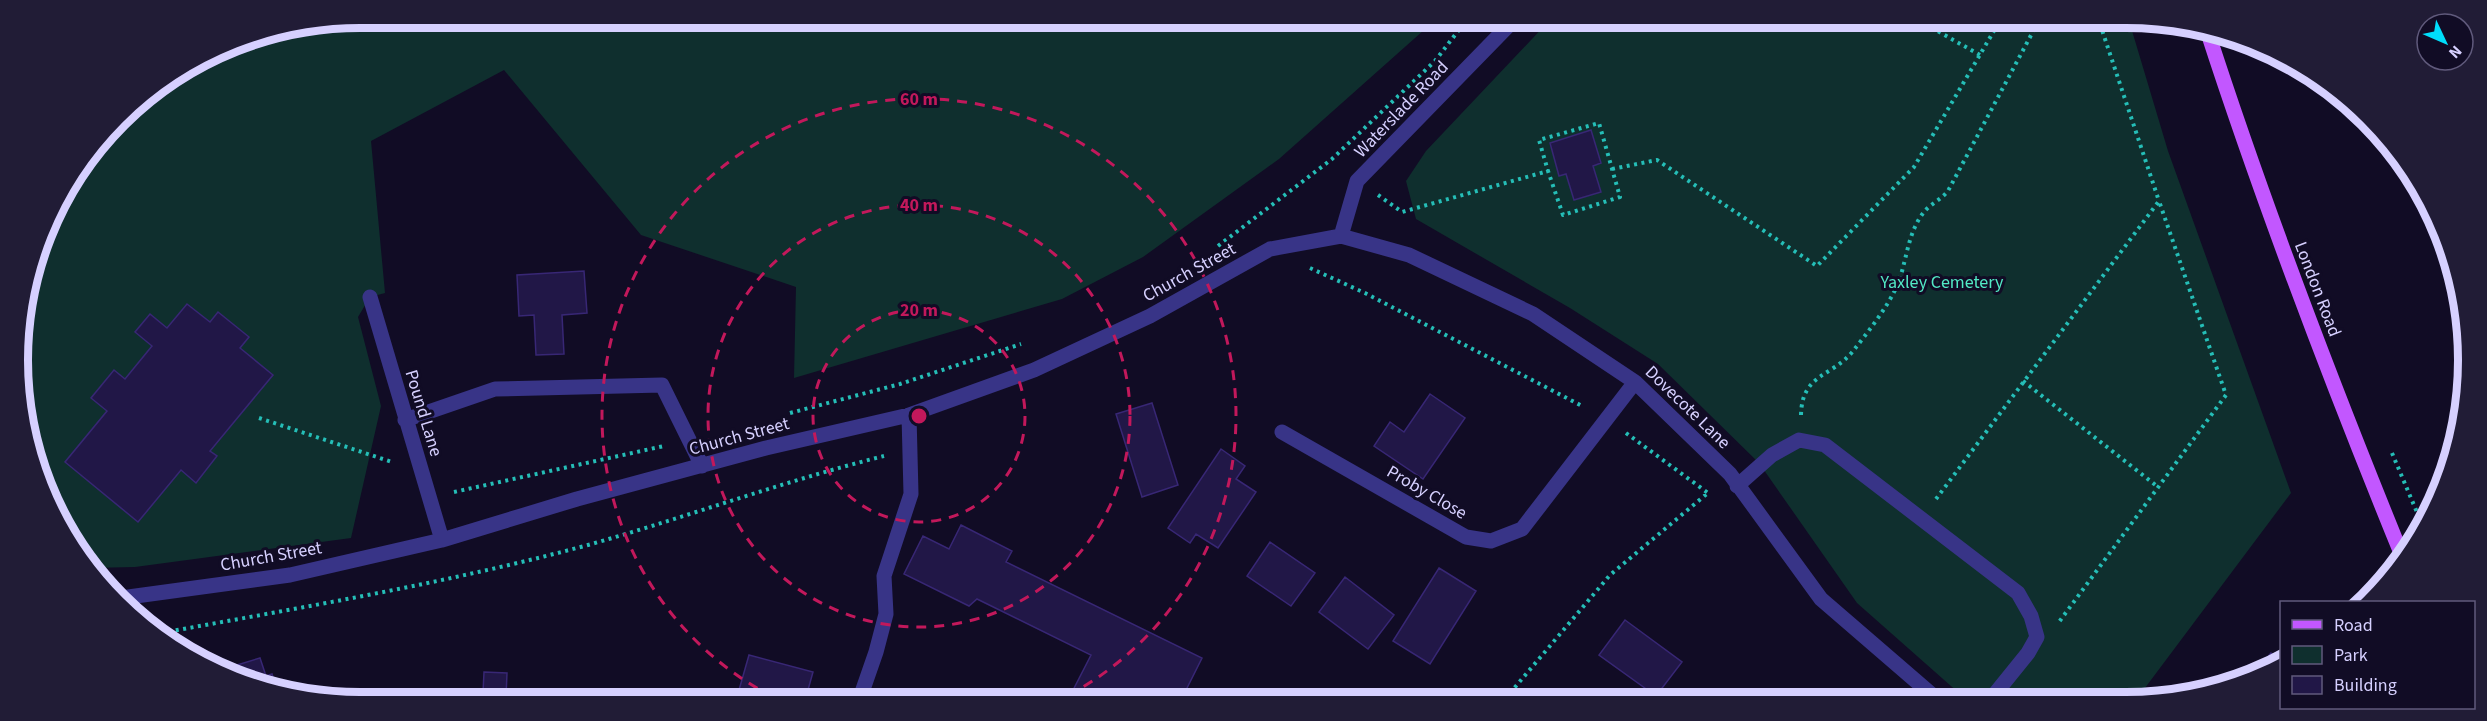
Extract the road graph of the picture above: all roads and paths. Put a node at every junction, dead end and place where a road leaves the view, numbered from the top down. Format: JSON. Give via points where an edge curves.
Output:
{"nodes":[{"id":1,"x":1460,"y":28,"type":"edge"},
{"id":2,"x":1506,"y":28,"type":"edge"},
{"id":3,"x":1932,"y":28,"type":"edge"},
{"id":4,"x":1996,"y":28,"type":"edge"},
{"id":5,"x":2035,"y":28,"type":"edge"},
{"id":6,"x":2101,"y":28,"type":"edge"},
{"id":7,"x":2209,"y":39,"type":"edge"},
{"id":8,"x":1980,"y":55,"type":"junction"},
{"id":9,"x":1612,"y":168,"type":"junction"},
{"id":10,"x":1548,"y":171,"type":"junction"},
{"id":11,"x":1357,"y":181,"type":"junction"},
{"id":12,"x":2159,"y":201,"type":"junction"},
{"id":13,"x":1341,"y":236,"type":"junction"},
{"id":14,"x":1213,"y":249,"type":"dead end"},
{"id":15,"x":1270,"y":249,"type":"junction"},
{"id":16,"x":370,"y":297,"type":"dead end"},
{"id":17,"x":1023,"y":344,"type":"dead end"},
{"id":18,"x":2023,"y":381,"type":"junction"},
{"id":19,"x":1635,"y":382,"type":"junction"},
{"id":20,"x":789,"y":414,"type":"dead end"},
{"id":21,"x":909,"y":416,"type":"junction"},
{"id":22,"x":259,"y":418,"type":"dead end"},
{"id":23,"x":1607,"y":419,"type":"junction"},
{"id":24,"x":405,"y":420,"type":"junction"},
{"id":25,"x":1282,"y":432,"type":"dead end"},
{"id":26,"x":689,"y":440,"type":"junction"},
{"id":27,"x":1799,"y":440,"type":"junction"},
{"id":28,"x":2388,"y":444,"type":"dead end"},
{"id":29,"x":911,"y":449,"type":"junction"},
{"id":30,"x":702,"y":466,"type":"junction"},
{"id":31,"x":422,"y":472,"type":"junction"},
{"id":32,"x":1734,"y":480,"type":"junction"},
{"id":33,"x":2158,"y":487,"type":"junction"},
{"id":34,"x":1708,"y":493,"type":"junction"},
{"id":35,"x":429,"y":497,"type":"junction"},
{"id":36,"x":2419,"y":517,"type":"edge"},
{"id":37,"x":1922,"y":518,"type":"junction"},
{"id":38,"x":442,"y":540,"type":"junction"},
{"id":39,"x":2400,"y":550,"type":"edge"},
{"id":40,"x":128,"y":597,"type":"edge"},
{"id":41,"x":169,"y":632,"type":"edge"},
{"id":42,"x":2037,"y":637,"type":"junction"},
{"id":43,"x":862,"y":692,"type":"edge"},
{"id":44,"x":1511,"y":692,"type":"edge"},
{"id":45,"x":1929,"y":692,"type":"edge"},
{"id":46,"x":1996,"y":692,"type":"edge"}],
"edges":[{"from":1,"to":14,"type":"path","via":[[1435,60],[1332,159]]},
{"from":2,"to":11,"type":"street","name":"Waterslade Road"},
{"from":3,"to":8,"type":"path"},
{"from":4,"to":8,"type":"path"},
{"from":5,"to":27,"type":"path","via":[[1948,191],[1925,211],[1917,224],[1892,294],[1852,352],[1810,382],[1801,407]]},
{"from":6,"to":12,"type":"path"},
{"from":7,"to":39,"type":"main road","name":"London Road","via":[[2295,284]]},
{"from":8,"to":9,"type":"path","via":[[1914,167],[1817,266],[1657,160]]},
{"from":9,"to":10,"type":"path","via":[[1620,197],[1563,215]]},
{"from":9,"to":10,"type":"path","via":[[1599,123],[1539,140]]},
{"from":10,"to":11,"type":"path","via":[[1402,212]]},
{"from":11,"to":13,"type":"street","name":"Waterslade Road"},
{"from":12,"to":18,"type":"path"},
{"from":12,"to":33,"type":"path","via":[[2226,394]]},
{"from":13,"to":15,"type":"street","name":"Church Street"},
{"from":13,"to":19,"type":"street","name":"Dovecote Lane","via":[[1409,255],[1533,314]]},
{"from":15,"to":21,"type":"street","name":"Church Street","via":[[1150,316],[1034,370]]},
{"from":15,"to":23,"type":"path","via":[[1365,293]]},
{"from":16,"to":24,"type":"street","name":"Pound Lane"},
{"from":17,"to":20,"type":"path","via":[[900,384]]},
{"from":18,"to":33,"type":"path"},
{"from":18,"to":37,"type":"path"},
{"from":19,"to":23,"type":"street","name":"Proby Close"},
{"from":19,"to":32,"type":"street","name":"Dovecote Lane"},
{"from":21,"to":29,"type":"street"},
{"from":21,"to":30,"type":"street","name":"Church Street"},
{"from":22,"to":31,"type":"path"},
{"from":23,"to":25,"type":"street","name":"Proby Close","via":[[1522,529],[1491,541],[1466,537]]},
{"from":23,"to":34,"type":"path"},
{"from":24,"to":26,"type":"street","via":[[495,389],[662,385]]},
{"from":24,"to":31,"type":"street","name":"Pound Lane"},
{"from":26,"to":30,"type":"street"},
{"from":26,"to":35,"type":"path"},
{"from":27,"to":32,"type":"street"},
{"from":27,"to":37,"type":"street","via":[[1825,445]]},
{"from":28,"to":36,"type":"path"},
{"from":29,"to":41,"type":"path","via":[[814,474],[589,544],[440,582]]},
{"from":29,"to":43,"type":"street","via":[[911,494],[884,576],[886,614]]},
{"from":30,"to":38,"type":"street","name":"Church Street"},
{"from":31,"to":35,"type":"street","name":"Pound Lane"},
{"from":32,"to":34,"type":"path"},
{"from":32,"to":45,"type":"street","name":"Dovecote Lane","via":[[1821,598]]},
{"from":33,"to":42,"type":"path","via":[[2055,627]]},
{"from":34,"to":44,"type":"path","via":[[1610,575]]},
{"from":35,"to":38,"type":"street","name":"Pound Lane"},
{"from":37,"to":42,"type":"street","via":[[2018,593]]},
{"from":38,"to":40,"type":"street","name":"Church Street","via":[[290,575]]},
{"from":42,"to":46,"type":"street"}]}
